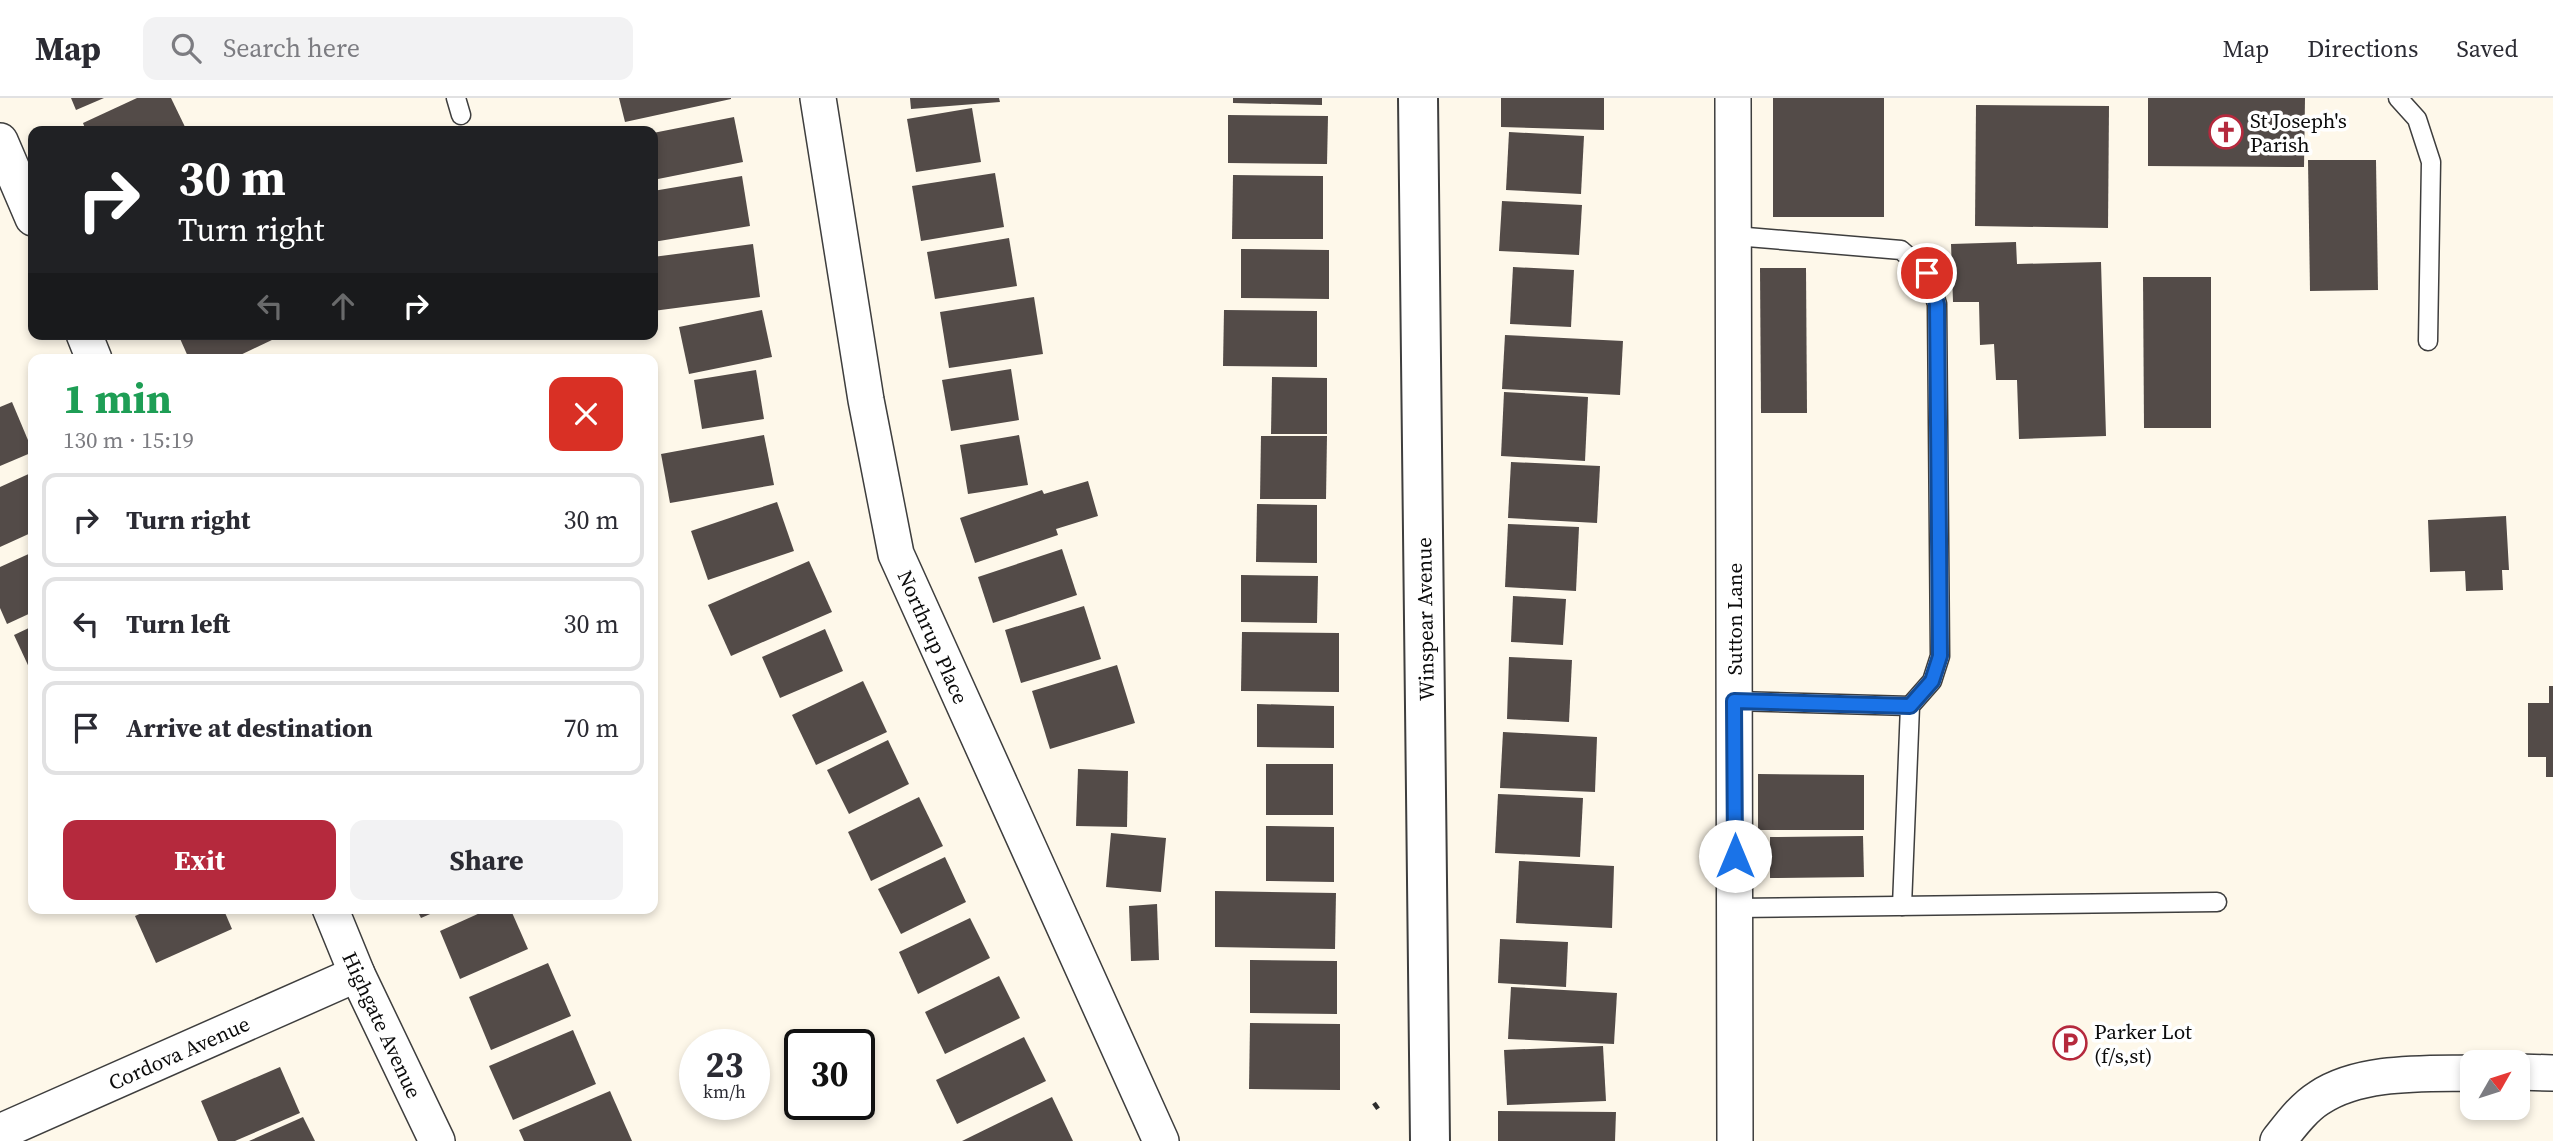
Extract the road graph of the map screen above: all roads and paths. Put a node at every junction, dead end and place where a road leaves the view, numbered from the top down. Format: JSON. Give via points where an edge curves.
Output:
{"nodes":[{"id":1,"x":818,"y":98,"type":"edge"},
{"id":2,"x":1418,"y":98,"type":"edge"},
{"id":3,"x":1733,"y":98,"type":"edge"},
{"id":4,"x":2398,"y":98,"type":"edge"},
{"id":5,"x":0,"y":141,"type":"edge"},
{"id":6,"x":28,"y":206,"type":"edge"},
{"id":7,"x":1735,"y":236,"type":"junction"},
{"id":8,"x":2428,"y":341,"type":"dead end"},
{"id":9,"x":1734,"y":701,"type":"junction"},
{"id":10,"x":1910,"y":706,"type":"junction"},
{"id":11,"x":2217,"y":902,"type":"dead end"},
{"id":12,"x":1902,"y":906,"type":"junction"},
{"id":13,"x":1736,"y":908,"type":"junction"},
{"id":14,"x":332,"y":914,"type":"edge"},
{"id":15,"x":357,"y":974,"type":"junction"},
{"id":16,"x":2530,"y":1072,"type":"edge"},
{"id":17,"x":2553,"y":1073,"type":"edge"},
{"id":18,"x":2460,"y":1074,"type":"edge"},
{"id":19,"x":1374,"y":1103,"type":"dead end"},
{"id":20,"x":1379,"y":1110,"type":"dead end"},
{"id":21,"x":0,"y":1132,"type":"edge"},
{"id":22,"x":437,"y":1141,"type":"edge"},
{"id":23,"x":1161,"y":1141,"type":"edge"},
{"id":24,"x":1430,"y":1141,"type":"edge"},
{"id":25,"x":1735,"y":1141,"type":"edge"},
{"id":26,"x":2278,"y":1141,"type":"edge"}],
"edges":[{"from":1,"to":23,"type":"street","name":"Northrup Place","via":[[866,400],[896,554]]},
{"from":2,"to":24,"type":"street","name":"Winspear Avenue"},
{"from":3,"to":7,"type":"street","name":"Sutton Lane"},
{"from":4,"to":8,"type":"lane","via":[[2417,119],[2431,162]]},
{"from":5,"to":6,"type":"street"},
{"from":7,"to":9,"type":"street","name":"Sutton Lane"},
{"from":7,"to":10,"type":"lane","via":[[1901,250],[1927,273],[1937,304],[1940,656],[1932,681]]},
{"from":9,"to":10,"type":"lane"},
{"from":9,"to":13,"type":"street","name":"Sutton Lane"},
{"from":10,"to":12,"type":"lane"},
{"from":11,"to":12,"type":"lane"},
{"from":12,"to":13,"type":"lane"},
{"from":13,"to":25,"type":"street","name":"Sutton Lane"},
{"from":14,"to":15,"type":"street","name":"Highgate Avenue"},
{"from":15,"to":21,"type":"street","name":"Cordova Avenue"},
{"from":15,"to":22,"type":"street","name":"Highgate Avenue"},
{"from":16,"to":17,"type":"street"},
{"from":18,"to":26,"type":"street","via":[[2386,1078],[2344,1087],[2319,1097]]},
{"from":19,"to":20,"type":"path"}]}
